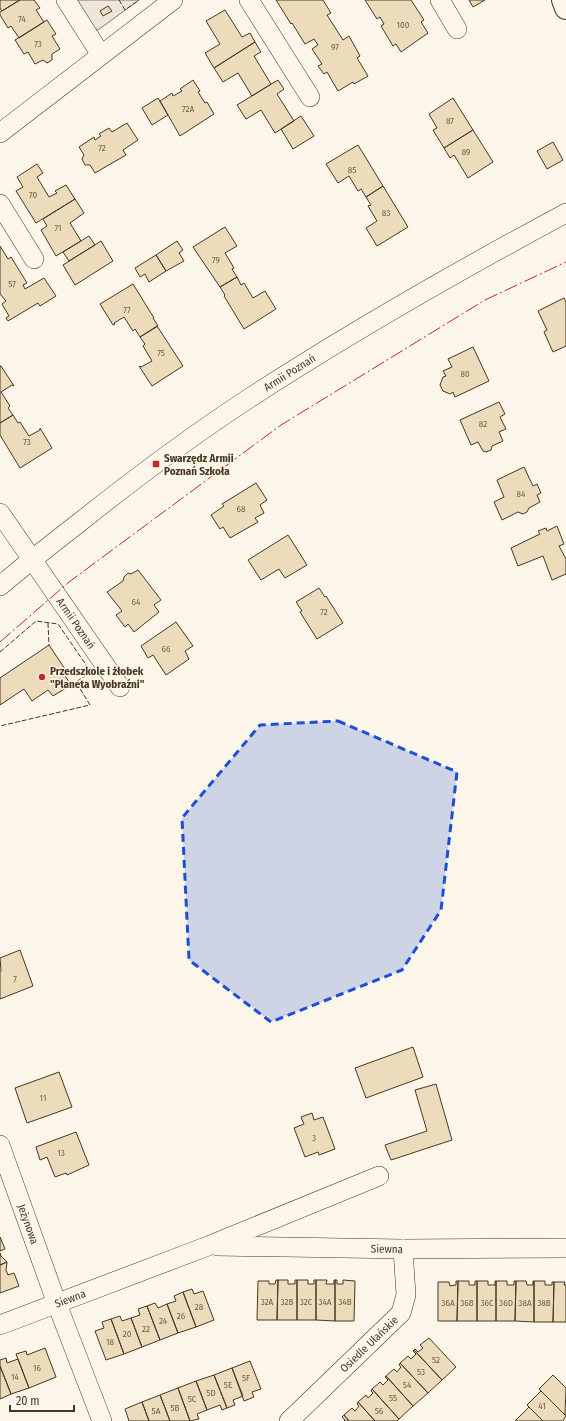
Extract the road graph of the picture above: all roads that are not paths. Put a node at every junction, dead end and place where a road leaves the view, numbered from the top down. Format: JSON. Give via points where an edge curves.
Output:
{"nodes":[{"id":1,"x":66,"y":0,"type":"edge"},
{"id":2,"x":173,"y":0,"type":"edge"},
{"id":3,"x":249,"y":0,"type":"edge"},
{"id":4,"x":440,"y":0,"type":"edge"},
{"id":5,"x":563,"y":0,"type":"edge"},
{"id":6,"x":566,"y":8,"type":"edge"},
{"id":7,"x":457,"y":29,"type":"dead end"},
{"id":8,"x":101,"y":55,"type":"junction"},
{"id":9,"x":310,"y":97,"type":"dead end"},
{"id":10,"x":0,"y":133,"type":"edge"},
{"id":11,"x":0,"y":204,"type":"edge"},
{"id":12,"x":566,"y":213,"type":"edge"},
{"id":13,"x":34,"y":259,"type":"dead end"},
{"id":14,"x":0,"y":513,"type":"edge"},
{"id":15,"x":32,"y":560,"type":"junction"},
{"id":16,"x":0,"y":586,"type":"edge"},
{"id":17,"x":120,"y":687,"type":"dead end"},
{"id":18,"x":0,"y":1145,"type":"edge"},
{"id":19,"x":379,"y":1176,"type":"dead end"},
{"id":20,"x":208,"y":1246,"type":"junction"},
{"id":21,"x":566,"y":1248,"type":"edge"},
{"id":22,"x":403,"y":1249,"type":"junction"},
{"id":23,"x":57,"y":1304,"type":"junction"},
{"id":24,"x":0,"y":1326,"type":"edge"},
{"id":25,"x":102,"y":1421,"type":"edge"},
{"id":26,"x":290,"y":1421,"type":"edge"}],
"edges":[{"from":1,"to":8,"type":"street"},
{"from":2,"to":8,"type":"street"},
{"from":3,"to":9,"type":"street"},
{"from":4,"to":7,"type":"street"},
{"from":5,"to":6,"type":"street"},
{"from":8,"to":10,"type":"street"},
{"from":11,"to":13,"type":"street"},
{"from":12,"to":15,"type":"street","name":"Armii Poznań","via":[[473,263],[259,392],[150,469]]},
{"from":14,"to":15,"type":"street"},
{"from":15,"to":16,"type":"street","name":"Armii Poznań"},
{"from":15,"to":17,"type":"street","name":"Armii Poznań"},
{"from":18,"to":23,"type":"street","name":"Jeżynowa"},
{"from":19,"to":20,"type":"street","name":"Siewna"},
{"from":20,"to":22,"type":"street","name":"Siewna"},
{"from":20,"to":23,"type":"street","name":"Siewna"},
{"from":21,"to":22,"type":"street","name":"Siewna"},
{"from":22,"to":26,"type":"street","name":"Osiedle Ułańskie","via":[[406,1295],[401,1313]]},
{"from":23,"to":24,"type":"street","name":"Siewna"},
{"from":23,"to":25,"type":"street","name":"Jeżynowa"}]}
